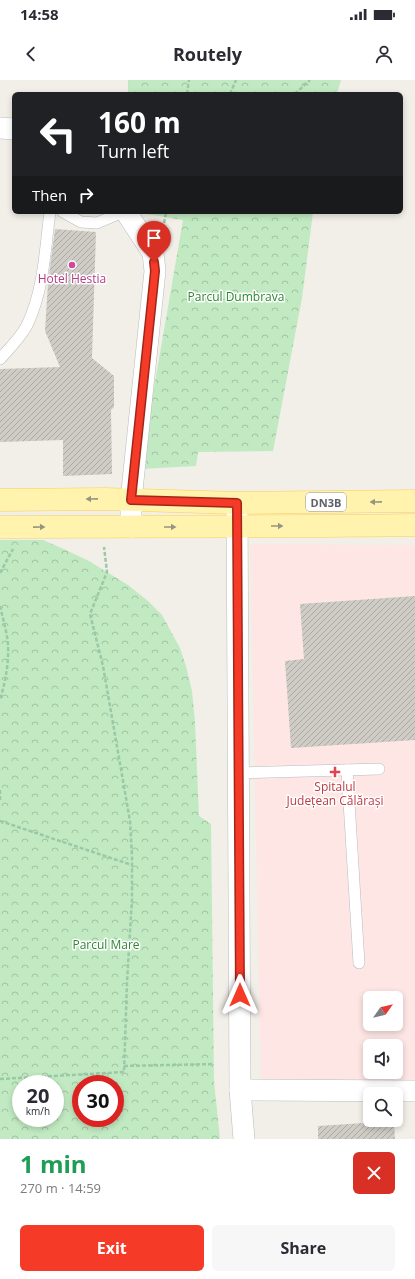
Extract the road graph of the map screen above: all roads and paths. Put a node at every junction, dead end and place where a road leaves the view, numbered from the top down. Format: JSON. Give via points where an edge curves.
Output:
{"nodes":[{"id":1,"x":190,"y":80,"type":"edge"},
{"id":2,"x":236,"y":80,"type":"edge"},
{"id":3,"x":310,"y":80,"type":"edge"},
{"id":4,"x":187,"y":92,"type":"edge"},
{"id":5,"x":231,"y":92,"type":"edge"},
{"id":6,"x":297,"y":92,"type":"edge"},
{"id":7,"x":0,"y":128,"type":"edge"},
{"id":8,"x":12,"y":129,"type":"edge"},
{"id":9,"x":50,"y":214,"type":"edge"},
{"id":10,"x":67,"y":214,"type":"edge"},
{"id":11,"x":119,"y":214,"type":"edge"},
{"id":12,"x":125,"y":214,"type":"edge"},
{"id":13,"x":0,"y":359,"type":"edge"},
{"id":14,"x":0,"y":500,"type":"edge"},
{"id":15,"x":131,"y":500,"type":"junction"},
{"id":16,"x":415,"y":501,"type":"edge"},
{"id":17,"x":237,"y":503,"type":"junction"},
{"id":18,"x":415,"y":525,"type":"edge"},
{"id":19,"x":104,"y":526,"type":"junction"},
{"id":20,"x":130,"y":526,"type":"junction"},
{"id":21,"x":238,"y":526,"type":"junction"},
{"id":22,"x":0,"y":527,"type":"edge"},
{"id":23,"x":0,"y":606,"type":"edge"},
{"id":24,"x":0,"y":700,"type":"edge"},
{"id":25,"x":379,"y":769,"type":"dead end"},
{"id":26,"x":347,"y":770,"type":"junction"},
{"id":27,"x":239,"y":773,"type":"junction"},
{"id":28,"x":0,"y":790,"type":"edge"},
{"id":29,"x":0,"y":800,"type":"edge"},
{"id":30,"x":0,"y":821,"type":"edge"},
{"id":31,"x":132,"y":865,"type":"junction"},
{"id":32,"x":358,"y":963,"type":"dead end"},
{"id":33,"x":214,"y":1064,"type":"dead end"},
{"id":34,"x":124,"y":1066,"type":"junction"},
{"id":35,"x":0,"y":1079,"type":"edge"},
{"id":36,"x":240,"y":1090,"type":"junction"},
{"id":37,"x":415,"y":1090,"type":"edge"},
{"id":38,"x":244,"y":1139,"type":"edge"}],
"edges":[{"from":1,"to":4,"type":"path"},
{"from":2,"to":5,"type":"path"},
{"from":3,"to":6,"type":"path"},
{"from":7,"to":8,"type":"street"},
{"from":9,"to":13,"type":"lane","via":[[40,289],[28,324]]},
{"from":10,"to":11,"type":"lane","via":[[81,222],[97,223]]},
{"from":12,"to":15,"type":"street","via":[[153,253],[155,271]]},
{"from":15,"to":14,"type":"main road","number":"DN3B","one_way":true},
{"from":15,"to":17,"type":"main road","number":"DN3B"},
{"from":15,"to":20,"type":"street"},
{"from":16,"to":17,"type":"main road","number":"DN3B","one_way":true},
{"from":17,"to":21,"type":"street"},
{"from":21,"to":18,"type":"main road","number":"DN3B","one_way":true},
{"from":19,"to":20,"type":"main road","number":"DN3B"},
{"from":22,"to":19,"type":"main road","number":"DN3B","one_way":true},
{"from":19,"to":31,"type":"path","via":[[108,572],[90,614],[103,666],[130,821]]},
{"from":20,"to":21,"type":"main road","number":"DN3B","one_way":true},
{"from":21,"to":27,"type":"street"},
{"from":23,"to":24,"type":"path","via":[[8,644],[8,659]]},
{"from":25,"to":26,"type":"lane"},
{"from":26,"to":27,"type":"lane"},
{"from":26,"to":32,"type":"lane"},
{"from":27,"to":36,"type":"street"},
{"from":28,"to":29,"type":"path"},
{"from":30,"to":31,"type":"path"},
{"from":31,"to":34,"type":"path"},
{"from":33,"to":34,"type":"path"},
{"from":34,"to":35,"type":"path","via":[[124,1072]]},
{"from":36,"to":37,"type":"street"},
{"from":36,"to":38,"type":"street"}]}
